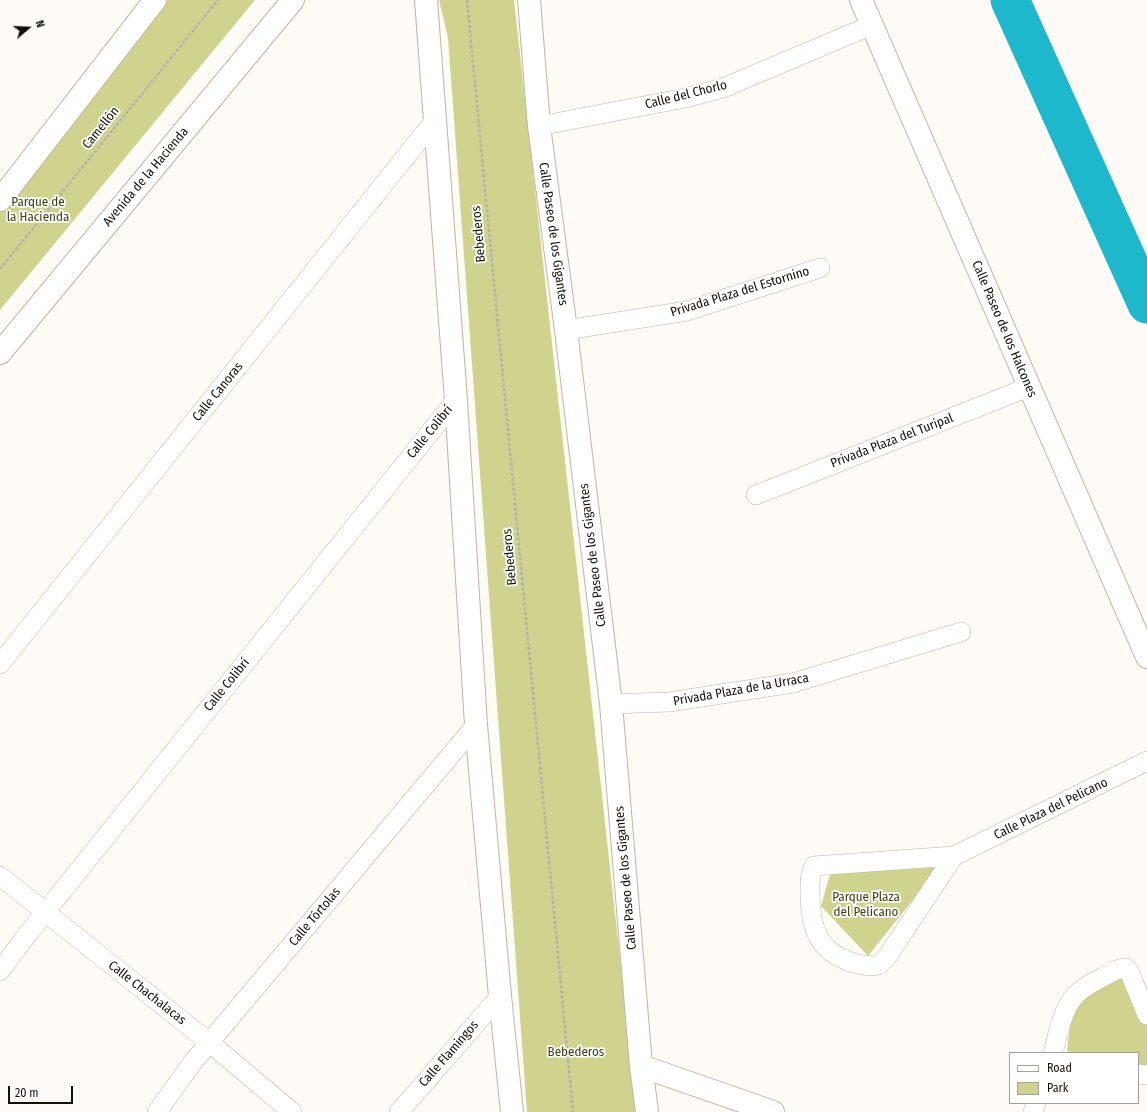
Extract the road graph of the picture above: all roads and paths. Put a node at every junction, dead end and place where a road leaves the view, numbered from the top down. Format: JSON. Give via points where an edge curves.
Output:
{"nodes":[{"id":1,"x":155,"y":0,"type":"edge"},
{"id":2,"x":218,"y":0,"type":"edge"},
{"id":3,"x":293,"y":0,"type":"edge"},
{"id":4,"x":426,"y":0,"type":"edge"},
{"id":5,"x":467,"y":0,"type":"edge"},
{"id":6,"x":529,"y":0,"type":"edge"},
{"id":7,"x":861,"y":0,"type":"edge"},
{"id":8,"x":872,"y":25,"type":"junction"},
{"id":9,"x":435,"y":120,"type":"junction"},
{"id":10,"x":539,"y":126,"type":"junction"},
{"id":11,"x":0,"y":200,"type":"edge"},
{"id":12,"x":820,"y":268,"type":"dead end"},
{"id":13,"x":0,"y":269,"type":"edge"},
{"id":14,"x":566,"y":330,"type":"junction"},
{"id":15,"x":0,"y":353,"type":"edge"},
{"id":16,"x":1029,"y":387,"type":"junction"},
{"id":17,"x":456,"y":400,"type":"junction"},
{"id":18,"x":756,"y":495,"type":"dead end"},
{"id":19,"x":961,"y":632,"type":"dead end"},
{"id":20,"x":1147,"y":657,"type":"edge"},
{"id":21,"x":0,"y":664,"type":"edge"},
{"id":22,"x":611,"y":704,"type":"junction"},
{"id":23,"x":476,"y":725,"type":"junction"},
{"id":24,"x":1147,"y":761,"type":"edge"},
{"id":25,"x":954,"y":856,"type":"junction"},
{"id":26,"x":0,"y":876,"type":"edge"},
{"id":27,"x":45,"y":913,"type":"junction"},
{"id":28,"x":0,"y":971,"type":"edge"},
{"id":29,"x":500,"y":996,"type":"junction"},
{"id":30,"x":1147,"y":1015,"type":"edge"},
{"id":31,"x":210,"y":1042,"type":"junction"},
{"id":32,"x":1053,"y":1052,"type":"edge"},
{"id":33,"x":642,"y":1066,"type":"junction"},
{"id":34,"x":157,"y":1112,"type":"edge"},
{"id":35,"x":292,"y":1112,"type":"edge"},
{"id":36,"x":399,"y":1112,"type":"edge"},
{"id":37,"x":512,"y":1112,"type":"edge"},
{"id":38,"x":573,"y":1112,"type":"edge"},
{"id":39,"x":647,"y":1112,"type":"edge"},
{"id":40,"x":773,"y":1112,"type":"edge"}],
"edges":[{"from":1,"to":11,"type":"main road"},
{"from":2,"to":13,"type":"path","name":"Camellón"},
{"from":3,"to":15,"type":"main road","name":"Avenida de la Hacienda"},
{"from":4,"to":9,"type":"main road"},
{"from":5,"to":38,"type":"path","name":"Bebederos"},
{"from":6,"to":10,"type":"main road","name":"Calle Paseo de los Gigantes"},
{"from":7,"to":8,"type":"main road","name":"Calle Paseo de los Halcones"},
{"from":8,"to":10,"type":"street","name":"Calle del Chorlo","via":[[723,88],[685,98]]},
{"from":8,"to":16,"type":"main road","name":"Calle Paseo de los Halcones"},
{"from":9,"to":17,"type":"main road"},
{"from":9,"to":21,"type":"street","name":"Calle Canoras"},
{"from":10,"to":14,"type":"main road","name":"Calle Paseo de los Gigantes"},
{"from":12,"to":14,"type":"street","name":"Privada Plaza del Estornino","via":[[687,311]]},
{"from":14,"to":22,"type":"main road","name":"Calle Paseo de los Gigantes"},
{"from":16,"to":18,"type":"street","name":"Privada Plaza del Turipal"},
{"from":16,"to":20,"type":"main road","name":"Calle Paseo de los Halcones"},
{"from":17,"to":23,"type":"main road"},
{"from":17,"to":27,"type":"street","name":"Calle Colibrí"},
{"from":19,"to":22,"type":"street","name":"Privada Plaza de la Urraca","via":[[794,683],[669,702]]},
{"from":22,"to":33,"type":"main road","name":"Calle Paseo de los Gigantes"},
{"from":23,"to":29,"type":"main road"},
{"from":23,"to":31,"type":"street","name":"Calle Tórtolas"},
{"from":24,"to":25,"type":"street","name":"Calle Plaza del Pelicano"},
{"from":25,"to":25,"type":"street","name":"Calle Plaza del Pelicano","via":[[814,866],[811,875],[811,912],[817,934],[828,950],[836,956],[866,966],[878,965],[887,957]]},
{"from":26,"to":27,"type":"street","name":"Calle Chachalacas"},
{"from":27,"to":28,"type":"street","name":"Calle Colibrí"},
{"from":27,"to":31,"type":"street","name":"Calle Chachalacas"},
{"from":29,"to":36,"type":"street","name":"Calle Flamingos"},
{"from":29,"to":37,"type":"main road"},
{"from":30,"to":32,"type":"street","via":[[1129,971],[1123,968],[1111,972],[1075,996],[1064,1015]]},
{"from":31,"to":34,"type":"street","name":"Calle Tórtolas"},
{"from":31,"to":35,"type":"street","name":"Calle Chachalacas"},
{"from":33,"to":39,"type":"main road","name":"Calle Paseo de los Gigantes"},
{"from":33,"to":40,"type":"main road"}]}
